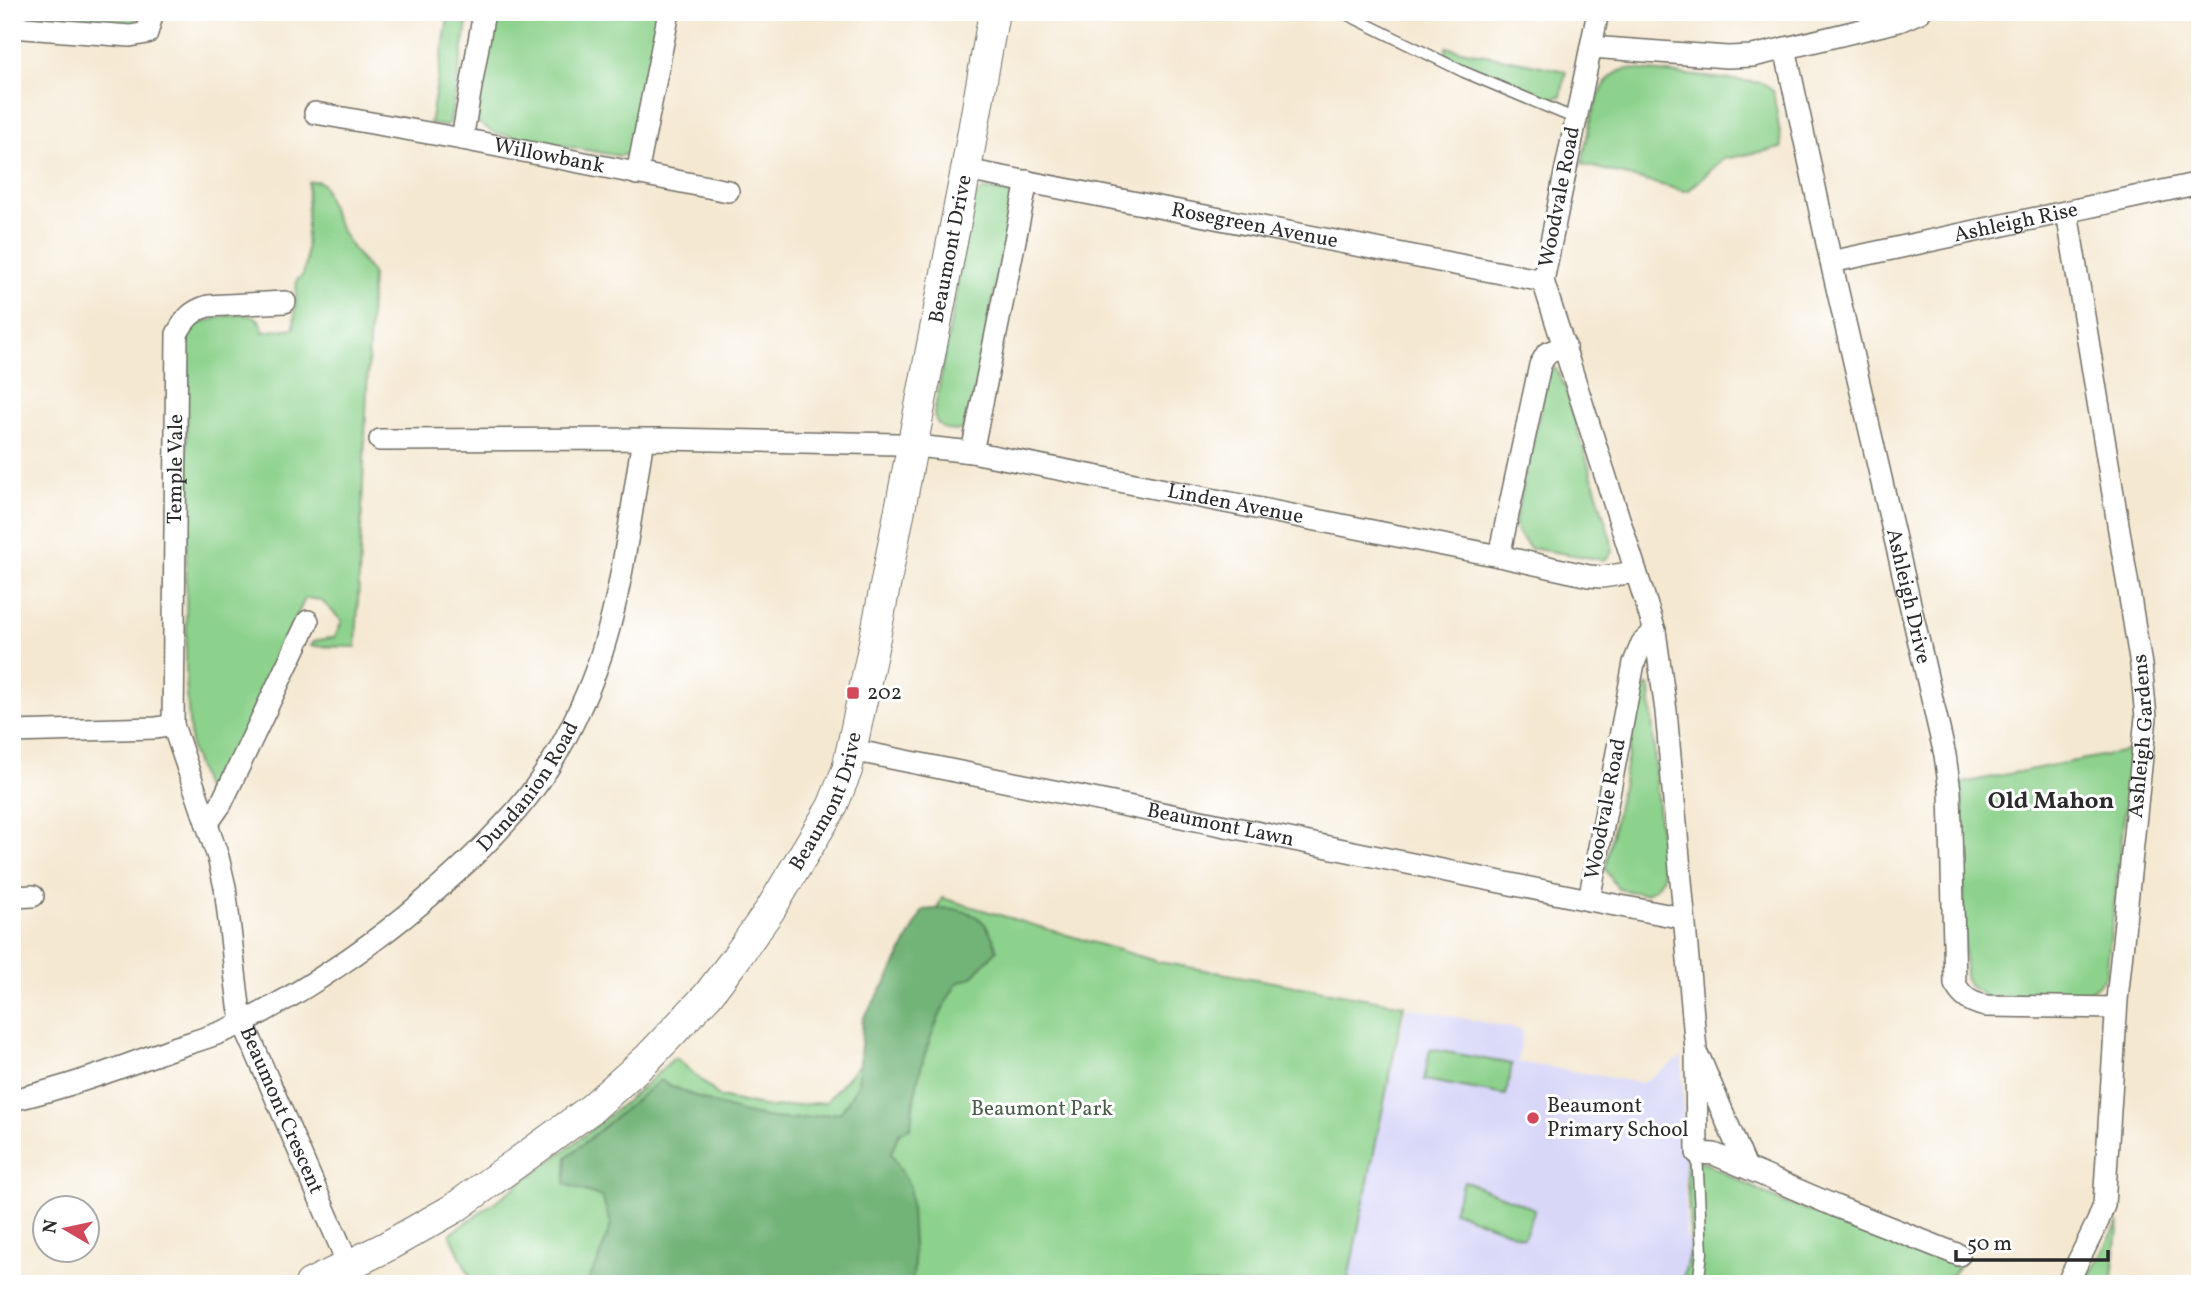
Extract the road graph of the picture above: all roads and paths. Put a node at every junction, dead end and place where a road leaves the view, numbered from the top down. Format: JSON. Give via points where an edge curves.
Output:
{"nodes":[{"id":1,"x":153,"y":12,"type":"edge"},
{"id":2,"x":484,"y":12,"type":"edge"},
{"id":3,"x":669,"y":12,"type":"edge"},
{"id":4,"x":993,"y":12,"type":"edge"},
{"id":5,"x":1342,"y":12,"type":"edge"},
{"id":6,"x":1598,"y":12,"type":"edge"},
{"id":7,"x":1920,"y":12,"type":"edge"},
{"id":8,"x":12,"y":27,"type":"edge"},
{"id":9,"x":1591,"y":47,"type":"junction"},
{"id":10,"x":1785,"y":48,"type":"junction"},
{"id":11,"x":315,"y":113,"type":"dead end"},
{"id":12,"x":1576,"y":119,"type":"junction"},
{"id":13,"x":462,"y":139,"type":"junction"},
{"id":14,"x":965,"y":170,"type":"junction"},
{"id":15,"x":637,"y":174,"type":"junction"},
{"id":16,"x":1027,"y":181,"type":"junction"},
{"id":17,"x":2200,"y":183,"type":"edge"},
{"id":18,"x":728,"y":191,"type":"dead end"},
{"id":19,"x":2067,"y":212,"type":"junction"},
{"id":20,"x":1830,"y":262,"type":"junction"},
{"id":21,"x":1543,"y":281,"type":"junction"},
{"id":22,"x":285,"y":302,"type":"dead end"},
{"id":23,"x":1565,"y":346,"type":"junction"},
{"id":24,"x":643,"y":439,"type":"junction"},
{"id":25,"x":380,"y":440,"type":"dead end"},
{"id":26,"x":912,"y":446,"type":"junction"},
{"id":27,"x":972,"y":452,"type":"junction"},
{"id":28,"x":1499,"y":556,"type":"junction"},
{"id":29,"x":1636,"y":572,"type":"junction"},
{"id":30,"x":308,"y":621,"type":"dead end"},
{"id":31,"x":1655,"y":631,"type":"junction"},
{"id":32,"x":173,"y":725,"type":"junction"},
{"id":33,"x":12,"y":732,"type":"edge"},
{"id":34,"x":852,"y":750,"type":"junction"},
{"id":35,"x":207,"y":824,"type":"junction"},
{"id":36,"x":1589,"y":900,"type":"junction"},
{"id":37,"x":1683,"y":918,"type":"junction"},
{"id":38,"x":2116,"y":1008,"type":"junction"},
{"id":39,"x":243,"y":1022,"type":"junction"},
{"id":40,"x":1696,"y":1050,"type":"junction"},
{"id":41,"x":12,"y":1100,"type":"edge"},
{"id":42,"x":1697,"y":1153,"type":"junction"},
{"id":43,"x":1746,"y":1167,"type":"junction"},
{"id":44,"x":1959,"y":1255,"type":"dead end"},
{"id":45,"x":349,"y":1266,"type":"junction"},
{"id":46,"x":310,"y":1284,"type":"edge"},
{"id":47,"x":1698,"y":1284,"type":"edge"},
{"id":48,"x":2067,"y":1284,"type":"edge"}],
"edges":[{"from":1,"to":8,"type":"street","via":[[147,33],[130,36]]},
{"from":2,"to":13,"type":"street"},
{"from":3,"to":15,"type":"street"},
{"from":4,"to":14,"type":"street","name":"Beaumont Drive"},
{"from":5,"to":12,"type":"lane","via":[[1464,72]]},
{"from":6,"to":9,"type":"street","name":"Woodvale Road"},
{"from":7,"to":10,"type":"street"},
{"from":9,"to":10,"type":"street","via":[[1727,57]]},
{"from":9,"to":12,"type":"street","name":"Woodvale Road"},
{"from":10,"to":20,"type":"street","name":"Ashleigh Drive"},
{"from":11,"to":13,"type":"street","name":"Willowbank"},
{"from":12,"to":21,"type":"street","name":"Woodvale Road"},
{"from":13,"to":15,"type":"street","name":"Willowbank"},
{"from":14,"to":16,"type":"street","name":"Rosegreen Avenue"},
{"from":14,"to":26,"type":"street","name":"Beaumont Drive"},
{"from":15,"to":18,"type":"street","name":"Willowbank"},
{"from":16,"to":21,"type":"street","name":"Rosegreen Avenue"},
{"from":16,"to":27,"type":"street"},
{"from":17,"to":19,"type":"street","name":"Ashleigh Rise"},
{"from":19,"to":20,"type":"street","name":"Ashleigh Rise"},
{"from":19,"to":38,"type":"street","name":"Ashleigh Gardens","via":[[2147,717]]},
{"from":20,"to":38,"type":"street","name":"Ashleigh Drive","via":[[1945,755],[1955,984],[1970,1002],[1985,1006]]},
{"from":21,"to":23,"type":"street","name":"Woodvale Road"},
{"from":22,"to":32,"type":"street","name":"Temple Vale","via":[[197,309],[177,334]]},
{"from":23,"to":28,"type":"street","via":[[1547,353],[1540,365]]},
{"from":23,"to":29,"type":"street","name":"Woodvale Road"},
{"from":24,"to":25,"type":"street","name":"Linden Avenue"},
{"from":24,"to":26,"type":"street","name":"Linden Avenue"},
{"from":24,"to":39,"type":"street","name":"Dundanion Road","via":[[601,653],[580,710],[533,789],[448,878],[387,929],[326,973]]},
{"from":26,"to":27,"type":"street","name":"Linden Avenue"},
{"from":26,"to":34,"type":"street","name":"Beaumont Drive"},
{"from":27,"to":28,"type":"street","name":"Linden Avenue"},
{"from":28,"to":29,"type":"street","via":[[1588,576]]},
{"from":29,"to":31,"type":"street","name":"Woodvale Road"},
{"from":30,"to":35,"type":"street","via":[[221,804]]},
{"from":31,"to":36,"type":"street","name":"Woodvale Road","via":[[1642,643],[1634,663]]},
{"from":31,"to":37,"type":"street","name":"Woodvale Road"},
{"from":32,"to":33,"type":"street"},
{"from":32,"to":35,"type":"street","name":"Temple Vale"},
{"from":34,"to":36,"type":"street","name":"Beaumont Lawn"},
{"from":34,"to":45,"type":"street","name":"Beaumont Drive","via":[[832,807],[770,910],[709,994],[661,1045],[599,1102],[460,1204]]},
{"from":35,"to":39,"type":"street","name":"Temple Vale","via":[[225,887]]},
{"from":36,"to":37,"type":"street","name":"Woodvale Road"},
{"from":37,"to":40,"type":"street","name":"Woodvale Road"},
{"from":38,"to":48,"type":"street","name":"Ashleigh Gardens","via":[[2104,1205]]},
{"from":39,"to":41,"type":"street","name":"Beaumont Crescent","via":[[87,1079]]},
{"from":39,"to":45,"type":"street","name":"Beaumont Crescent"},
{"from":40,"to":42,"type":"street"},
{"from":40,"to":43,"type":"street"},
{"from":42,"to":43,"type":"street","via":[[1714,1154]]},
{"from":42,"to":47,"type":"lane","via":[[1702,1253]]},
{"from":43,"to":44,"type":"street"},
{"from":45,"to":46,"type":"street","name":"Beaumont Drive"}]}
